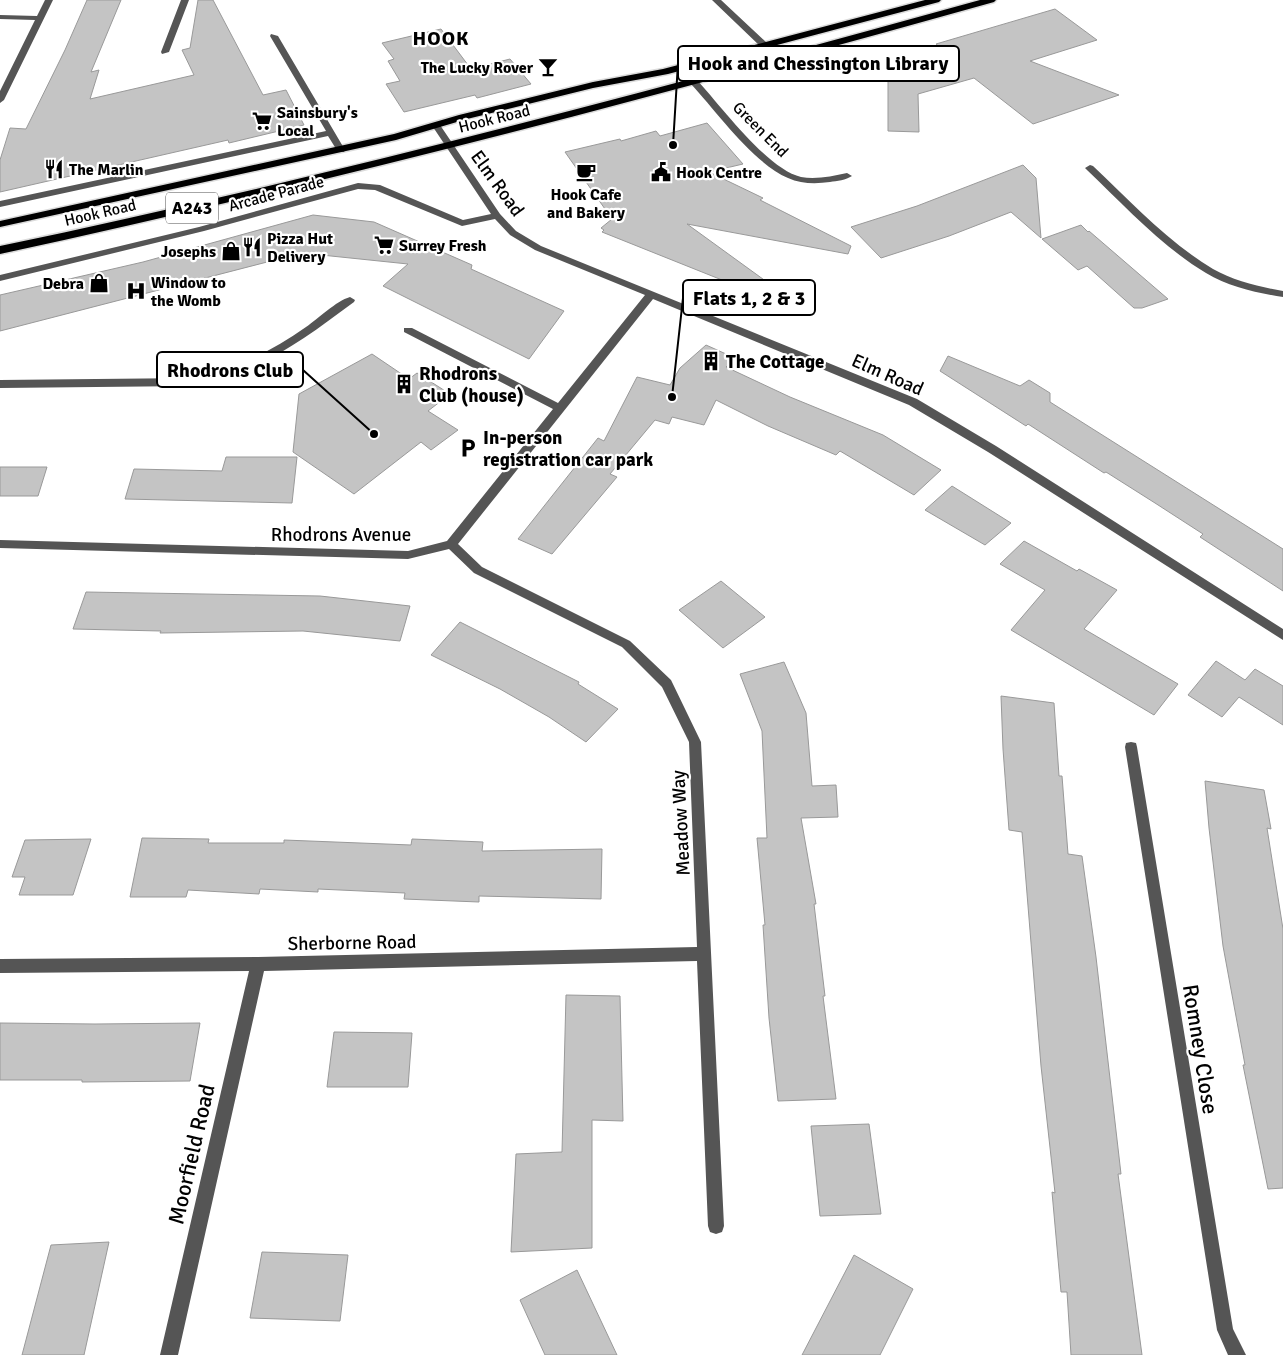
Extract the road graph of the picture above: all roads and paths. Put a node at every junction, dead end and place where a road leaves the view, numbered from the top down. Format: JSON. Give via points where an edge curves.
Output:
{"nodes":[{"id":1,"x":49,"y":0,"type":"edge"},
{"id":2,"x":184,"y":0,"type":"edge"},
{"id":3,"x":716,"y":0,"type":"edge"},
{"id":4,"x":936,"y":0,"type":"edge"},
{"id":5,"x":991,"y":0,"type":"edge"},
{"id":6,"x":0,"y":17,"type":"edge"},
{"id":7,"x":40,"y":18,"type":"junction"},
{"id":8,"x":274,"y":36,"type":"dead end"},
{"id":9,"x":764,"y":45,"type":"junction"},
{"id":10,"x":165,"y":52,"type":"dead end"},
{"id":11,"x":694,"y":82,"type":"junction"},
{"id":12,"x":0,"y":100,"type":"edge"},
{"id":13,"x":437,"y":126,"type":"junction"},
{"id":14,"x":329,"y":133,"type":"junction"},
{"id":15,"x":450,"y":146,"type":"junction"},
{"id":16,"x":341,"y":150,"type":"junction"},
{"id":17,"x":1090,"y":168,"type":"dead end"},
{"id":18,"x":847,"y":176,"type":"dead end"},
{"id":19,"x":0,"y":204,"type":"edge"},
{"id":20,"x":497,"y":216,"type":"junction"},
{"id":21,"x":0,"y":224,"type":"edge"},
{"id":22,"x":0,"y":250,"type":"edge"},
{"id":23,"x":0,"y":278,"type":"edge"},
{"id":24,"x":651,"y":294,"type":"junction"},
{"id":25,"x":1283,"y":294,"type":"edge"},
{"id":26,"x":350,"y":300,"type":"dead end"},
{"id":27,"x":408,"y":330,"type":"dead end"},
{"id":28,"x":0,"y":384,"type":"edge"},
{"id":29,"x":560,"y":408,"type":"junction"},
{"id":30,"x":0,"y":544,"type":"edge"},
{"id":31,"x":451,"y":544,"type":"junction"},
{"id":32,"x":1283,"y":635,"type":"edge"},
{"id":33,"x":1131,"y":748,"type":"dead end"},
{"id":34,"x":705,"y":954,"type":"junction"},
{"id":35,"x":258,"y":964,"type":"junction"},
{"id":36,"x":0,"y":966,"type":"edge"},
{"id":37,"x":716,"y":1226,"type":"dead end"},
{"id":38,"x":169,"y":1355,"type":"edge"},
{"id":39,"x":1237,"y":1355,"type":"edge"}],
"edges":[{"from":1,"to":7,"type":"street"},
{"from":2,"to":10,"type":"street"},
{"from":3,"to":9,"type":"street"},
{"from":4,"to":9,"type":"highway","name":"Hook Road","number":"A243"},
{"from":5,"to":11,"type":"highway","name":"Hook Road"},
{"from":6,"to":7,"type":"street"},
{"from":7,"to":12,"type":"street"},
{"from":8,"to":14,"type":"street"},
{"from":9,"to":13,"type":"highway","name":"Hook Road","number":"A243"},
{"from":11,"to":15,"type":"highway","name":"Hook Road"},
{"from":11,"to":18,"type":"street","name":"Green End","via":[[768,162],[791,176],[822,182]]},
{"from":13,"to":15,"type":"street","name":"Elm Road"},
{"from":13,"to":16,"type":"highway","name":"Hook Road","number":"A243"},
{"from":14,"to":16,"type":"street"},
{"from":14,"to":19,"type":"street"},
{"from":15,"to":20,"type":"street","name":"Elm Road"},
{"from":15,"to":22,"type":"highway","name":"Hook Road","number":"A243"},
{"from":16,"to":21,"type":"highway","name":"Hook Road","number":"A243"},
{"from":17,"to":25,"type":"street","via":[[1170,243],[1211,272],[1254,289]]},
{"from":20,"to":23,"type":"street","name":"Arcade Parade","via":[[462,224],[377,187],[358,186],[201,229]]},
{"from":20,"to":24,"type":"street","name":"Elm Road","via":[[513,233],[538,248]]},
{"from":24,"to":29,"type":"street"},
{"from":24,"to":32,"type":"street","name":"Elm Road","via":[[913,402]]},
{"from":26,"to":28,"type":"street","via":[[275,354],[214,380]]},
{"from":27,"to":29,"type":"street"},
{"from":29,"to":31,"type":"street"},
{"from":30,"to":31,"type":"street","name":"Rhodrons Avenue","via":[[408,555]]},
{"from":31,"to":34,"type":"street","name":"Meadow Way","via":[[478,570],[626,644],[667,684],[695,742]]},
{"from":33,"to":39,"type":"street","name":"Romney Close","via":[[1225,1330]]},
{"from":34,"to":35,"type":"street","name":"Sherborne Road"},
{"from":34,"to":37,"type":"street","name":"Meadow Way"},
{"from":35,"to":36,"type":"street","name":"Sherborne Road"},
{"from":35,"to":38,"type":"street","name":"Moorfield Road"}]}
